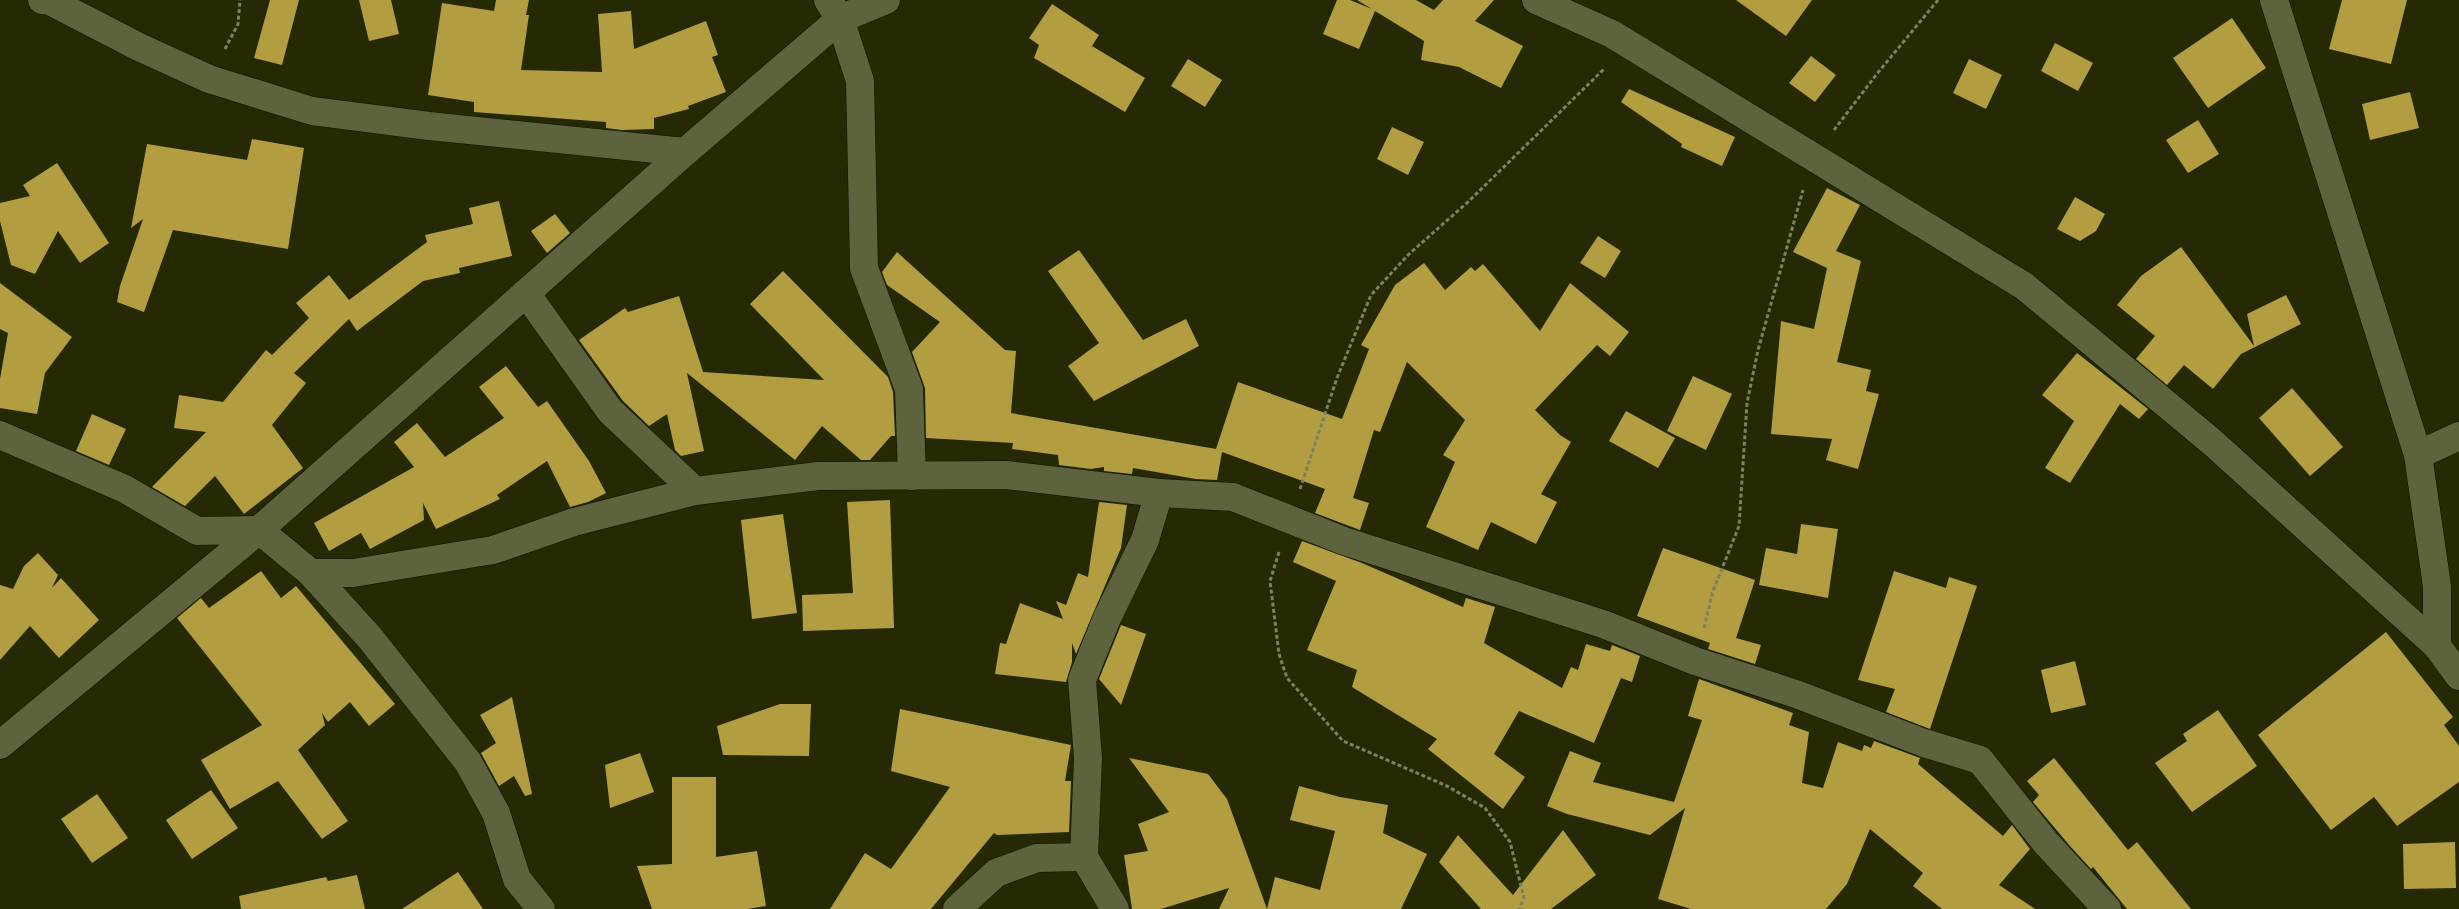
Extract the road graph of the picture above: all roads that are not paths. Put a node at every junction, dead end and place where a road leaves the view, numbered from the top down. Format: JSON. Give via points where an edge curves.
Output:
{"nodes":[{"id":1,"x":42,"y":0,"type":"edge"},
{"id":2,"x":886,"y":0,"type":"edge"},
{"id":3,"x":1536,"y":0,"type":"edge"},
{"id":4,"x":2274,"y":0,"type":"edge"},
{"id":5,"x":834,"y":10,"type":"edge"},
{"id":6,"x":685,"y":152,"type":"junction"},
{"id":7,"x":526,"y":293,"type":"junction"},
{"id":8,"x":0,"y":435,"type":"edge"},
{"id":9,"x":2459,"y":436,"type":"edge"},
{"id":10,"x":2418,"y":455,"type":"junction"},
{"id":11,"x":912,"y":476,"type":"junction"},
{"id":12,"x":696,"y":491,"type":"junction"},
{"id":13,"x":1159,"y":493,"type":"junction"},
{"id":14,"x":259,"y":530,"type":"junction"},
{"id":15,"x":311,"y":572,"type":"junction"},
{"id":16,"x":2448,"y":588,"type":"edge"},
{"id":17,"x":2437,"y":646,"type":"junction"},
{"id":18,"x":2459,"y":676,"type":"edge"},
{"id":19,"x":0,"y":744,"type":"edge"},
{"id":20,"x":1084,"y":857,"type":"junction"},
{"id":21,"x":541,"y":909,"type":"edge"},
{"id":22,"x":957,"y":909,"type":"edge"},
{"id":23,"x":1115,"y":909,"type":"edge"},
{"id":24,"x":2106,"y":909,"type":"edge"}],
"edges":[{"from":1,"to":6,"type":"street","via":[[209,79],[312,111]]},
{"from":2,"to":5,"type":"street"},
{"from":3,"to":17,"type":"street","via":[[1612,34],[2024,286],[2212,442]]},
{"from":4,"to":10,"type":"street"},
{"from":5,"to":6,"type":"street"},
{"from":5,"to":11,"type":"street","via":[[860,81],[864,268],[909,389]]},
{"from":6,"to":7,"type":"street"},
{"from":7,"to":12,"type":"street","via":[[610,411]]},
{"from":7,"to":14,"type":"street"},
{"from":8,"to":14,"type":"street","via":[[125,489],[196,531]]},
{"from":9,"to":10,"type":"street"},
{"from":10,"to":16,"type":"street"},
{"from":11,"to":12,"type":"street","via":[[818,476]]},
{"from":11,"to":13,"type":"street","via":[[1007,475]]},
{"from":12,"to":15,"type":"street","via":[[574,522],[492,550],[353,573]]},
{"from":13,"to":20,"type":"street","via":[[1145,540],[1107,618],[1082,680],[1088,758]]},
{"from":13,"to":24,"type":"street","via":[[1233,497],[1344,541],[1603,624],[1695,661],[1980,760],[2046,843]]},
{"from":14,"to":15,"type":"street"},
{"from":14,"to":19,"type":"street"},
{"from":15,"to":21,"type":"street","via":[[370,638],[468,762],[496,813],[517,879]]},
{"from":16,"to":17,"type":"street"},
{"from":17,"to":18,"type":"street"},
{"from":20,"to":22,"type":"street","via":[[1037,858],[996,874]]},
{"from":20,"to":23,"type":"street"}]}
